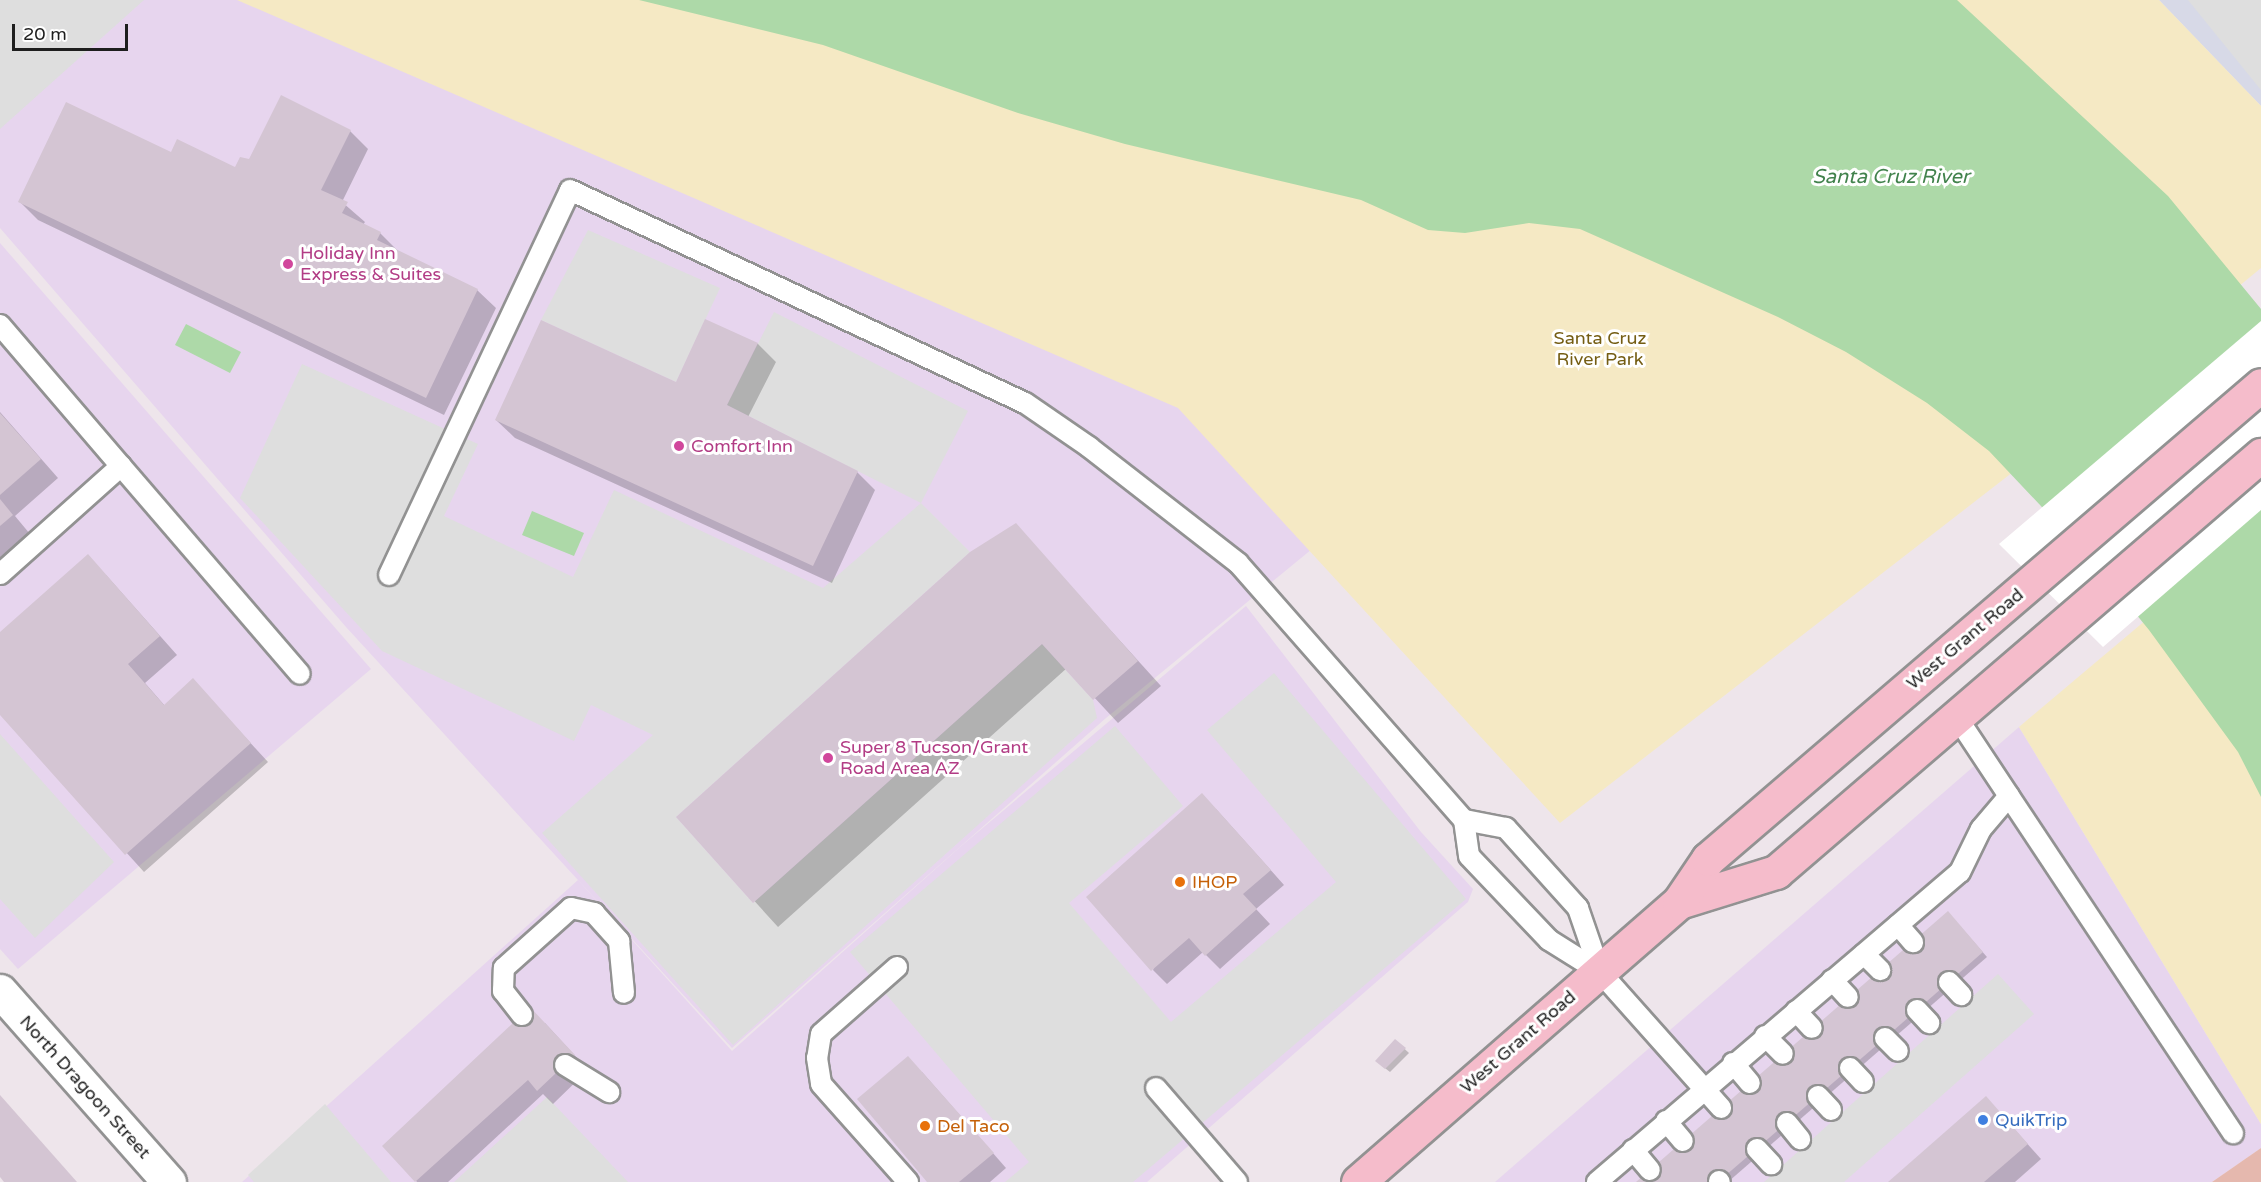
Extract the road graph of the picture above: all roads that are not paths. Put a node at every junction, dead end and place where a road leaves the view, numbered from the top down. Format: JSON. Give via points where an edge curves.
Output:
{"nodes":[{"id":1,"x":0,"y":325,"type":"edge"},
{"id":2,"x":2261,"y":385,"type":"edge"},
{"id":3,"x":2261,"y":455,"type":"edge"},
{"id":4,"x":121,"y":466,"type":"junction"},
{"id":5,"x":0,"y":574,"type":"edge"},
{"id":6,"x":388,"y":575,"type":"dead end"},
{"id":7,"x":300,"y":674,"type":"dead end"},
{"id":8,"x":1956,"y":716,"type":"junction"},
{"id":9,"x":2009,"y":796,"type":"junction"},
{"id":10,"x":1464,"y":819,"type":"junction"},
{"id":11,"x":1679,"y":902,"type":"junction"},
{"id":12,"x":1898,"y":925,"type":"junction"},
{"id":13,"x":1913,"y":942,"type":"dead end"},
{"id":14,"x":1863,"y":954,"type":"junction"},
{"id":15,"x":897,"y":967,"type":"dead end"},
{"id":16,"x":1880,"y":970,"type":"dead end"},
{"id":17,"x":1599,"y":972,"type":"junction"},
{"id":18,"x":1832,"y":980,"type":"junction"},
{"id":19,"x":0,"y":991,"type":"edge"},
{"id":20,"x":624,"y":993,"type":"dead end"},
{"id":21,"x":1848,"y":997,"type":"dead end"},
{"id":22,"x":1796,"y":1011,"type":"junction"},
{"id":23,"x":522,"y":1015,"type":"dead end"},
{"id":24,"x":1812,"y":1028,"type":"dead end"},
{"id":25,"x":1765,"y":1036,"type":"junction"},
{"id":26,"x":1782,"y":1054,"type":"dead end"},
{"id":27,"x":1732,"y":1063,"type":"junction"},
{"id":28,"x":565,"y":1065,"type":"dead end"},
{"id":29,"x":1750,"y":1083,"type":"dead end"},
{"id":30,"x":1156,"y":1088,"type":"dead end"},
{"id":31,"x":1705,"y":1088,"type":"junction"},
{"id":32,"x":609,"y":1092,"type":"dead end"},
{"id":33,"x":1818,"y":1096,"type":"dead end"},
{"id":34,"x":1721,"y":1108,"type":"dead end"},
{"id":35,"x":1832,"y":1110,"type":"dead end"},
{"id":36,"x":1666,"y":1121,"type":"junction"},
{"id":37,"x":1787,"y":1123,"type":"dead end"},
{"id":38,"x":2233,"y":1132,"type":"dead end"},
{"id":39,"x":1800,"y":1138,"type":"dead end"},
{"id":40,"x":1683,"y":1141,"type":"dead end"},
{"id":41,"x":1757,"y":1149,"type":"dead end"},
{"id":42,"x":1633,"y":1150,"type":"junction"},
{"id":43,"x":1771,"y":1164,"type":"dead end"},
{"id":44,"x":1650,"y":1170,"type":"dead end"},
{"id":45,"x":169,"y":1182,"type":"edge"},
{"id":46,"x":908,"y":1182,"type":"edge"},
{"id":47,"x":1237,"y":1182,"type":"edge"},
{"id":48,"x":1358,"y":1182,"type":"edge"},
{"id":49,"x":1597,"y":1182,"type":"edge"}],
"edges":[{"from":1,"to":4,"type":"lane"},
{"from":2,"to":11,"type":"main road","name":"West Grant Road","via":[[1708,859]]},
{"from":3,"to":8,"type":"main road","name":"West Grant Road"},
{"from":4,"to":5,"type":"lane"},
{"from":4,"to":7,"type":"lane"},
{"from":6,"to":10,"type":"lane","via":[[570,190],[1025,403],[1089,447],[1238,563]]},
{"from":8,"to":9,"type":"lane"},
{"from":8,"to":11,"type":"main road","name":"West Grant Road","via":[[1776,872]]},
{"from":9,"to":12,"type":"lane","via":[[1981,829],[1960,872]]},
{"from":9,"to":38,"type":"lane"},
{"from":10,"to":17,"type":"lane","via":[[1469,856],[1549,940]]},
{"from":10,"to":17,"type":"lane","via":[[1506,828],[1578,908]]},
{"from":11,"to":17,"type":"main road","name":"West Grant Road"},
{"from":12,"to":13,"type":"lane"},
{"from":12,"to":14,"type":"lane"},
{"from":14,"to":16,"type":"lane"},
{"from":14,"to":18,"type":"lane"},
{"from":15,"to":46,"type":"lane","via":[[822,1034],[817,1058],[821,1084]]},
{"from":17,"to":31,"type":"lane"},
{"from":17,"to":48,"type":"main road","name":"West Grant Road"},
{"from":18,"to":21,"type":"lane"},
{"from":18,"to":22,"type":"lane"},
{"from":19,"to":45,"type":"street","name":"North Dragoon Street"},
{"from":20,"to":23,"type":"lane","via":[[619,941],[594,913],[571,908],[504,968],[503,991]]},
{"from":22,"to":24,"type":"lane"},
{"from":22,"to":25,"type":"lane"},
{"from":25,"to":26,"type":"lane"},
{"from":25,"to":27,"type":"lane"},
{"from":27,"to":29,"type":"lane"},
{"from":27,"to":31,"type":"lane"},
{"from":28,"to":32,"type":"lane"},
{"from":30,"to":47,"type":"lane"},
{"from":31,"to":34,"type":"lane"},
{"from":31,"to":36,"type":"lane"},
{"from":33,"to":35,"type":"lane"},
{"from":36,"to":40,"type":"lane"},
{"from":36,"to":42,"type":"lane"},
{"from":37,"to":39,"type":"lane"},
{"from":41,"to":43,"type":"lane"},
{"from":42,"to":44,"type":"lane"},
{"from":42,"to":49,"type":"lane"}]}
